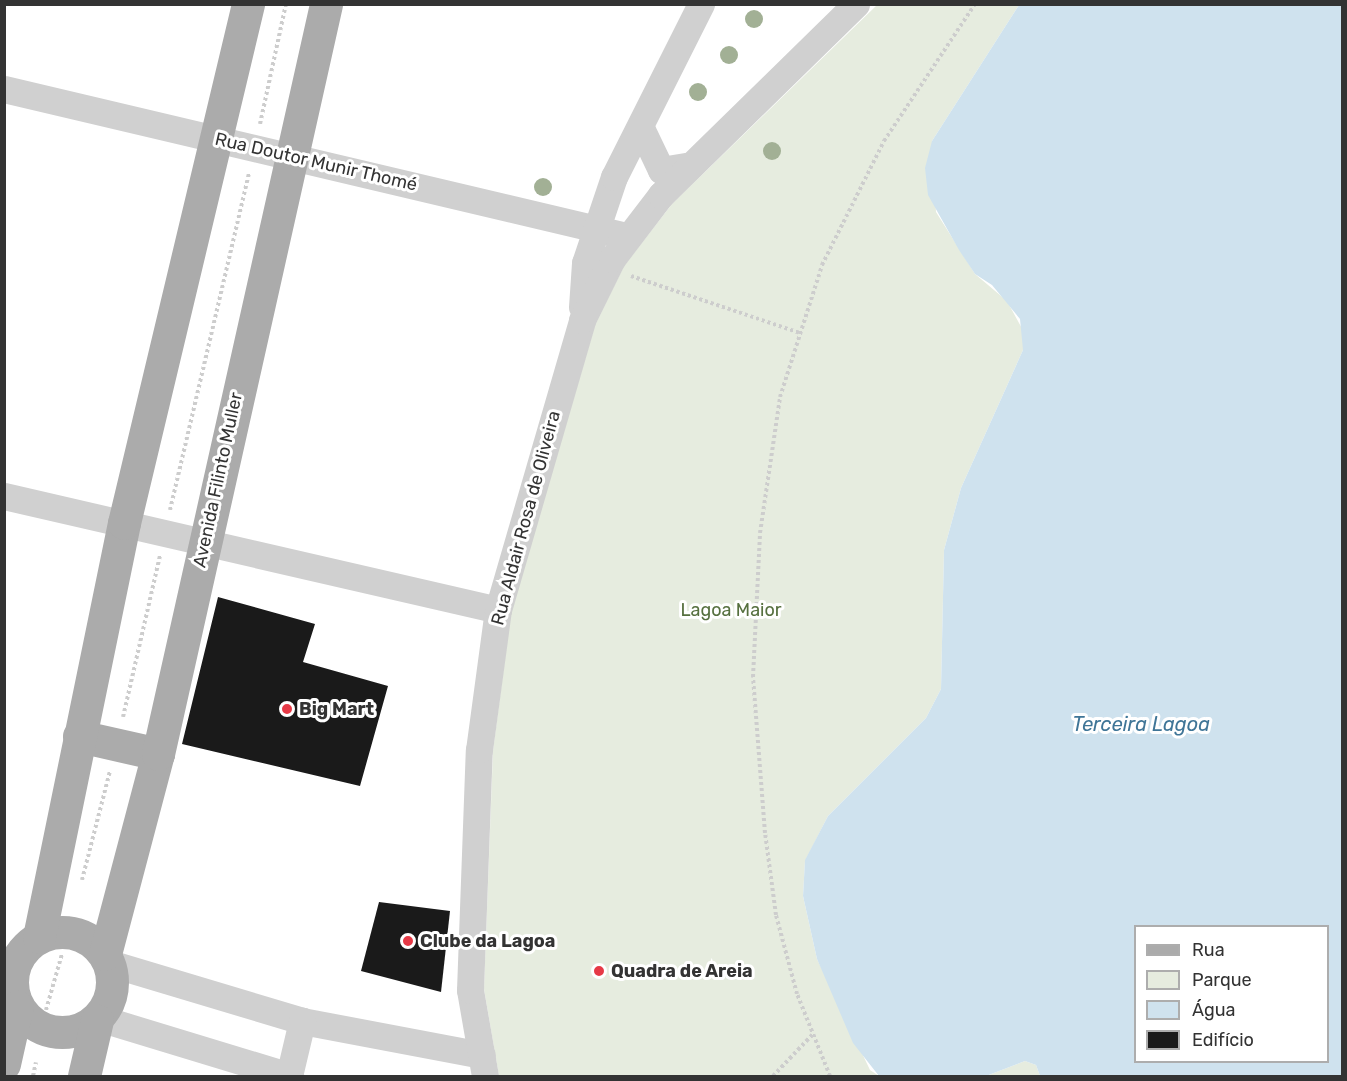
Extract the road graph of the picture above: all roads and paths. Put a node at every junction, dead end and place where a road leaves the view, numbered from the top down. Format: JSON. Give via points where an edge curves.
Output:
{"nodes":[{"id":1,"x":248,"y":4,"type":"edge"},
{"id":2,"x":326,"y":4,"type":"edge"},
{"id":3,"x":701,"y":4,"type":"edge"},
{"id":4,"x":856,"y":4,"type":"edge"},
{"id":5,"x":975,"y":4,"type":"edge"},
{"id":6,"x":4,"y":89,"type":"edge"},
{"id":7,"x":640,"y":128,"type":"junction"},
{"id":8,"x":216,"y":139,"type":"junction"},
{"id":9,"x":291,"y":156,"type":"junction"},
{"id":10,"x":687,"y":166,"type":"junction"},
{"id":11,"x":597,"y":229,"type":"junction"},
{"id":12,"x":627,"y":236,"type":"junction"},
{"id":13,"x":608,"y":267,"type":"junction"},
{"id":14,"x":582,"y":320,"type":"junction"},
{"id":15,"x":800,"y":333,"type":"junction"},
{"id":16,"x":4,"y":495,"type":"edge"},
{"id":17,"x":124,"y":523,"type":"junction"},
{"id":18,"x":204,"y":542,"type":"junction"},
{"id":19,"x":498,"y":610,"type":"junction"},
{"id":20,"x":79,"y":736,"type":"junction"},
{"id":21,"x":158,"y":754,"type":"junction"},
{"id":22,"x":23,"y":942,"type":"edge"},
{"id":23,"x":107,"y":959,"type":"junction"},
{"id":24,"x":11,"y":996,"type":"edge"},
{"id":25,"x":98,"y":1019,"type":"junction"},
{"id":26,"x":302,"y":1021,"type":"junction"},
{"id":27,"x":813,"y":1034,"type":"junction"},
{"id":28,"x":4,"y":1064,"type":"edge"},
{"id":29,"x":483,"y":1066,"type":"edge"},
{"id":30,"x":290,"y":1076,"type":"edge"},
{"id":31,"x":84,"y":1077,"type":"edge"},
{"id":32,"x":773,"y":1077,"type":"edge"},
{"id":33,"x":830,"y":1077,"type":"edge"}],
"edges":[{"from":1,"to":8,"type":"main road"},
{"from":2,"to":9,"type":"main road","name":"Avenida Filinto Muller"},
{"from":3,"to":7,"type":"street","name":"Rua Aldair Rosa de Oliveira"},
{"from":4,"to":10,"type":"street","name":"Rua Aldair Rosa de Oliveira"},
{"from":5,"to":15,"type":"path","via":[[884,141],[822,265]]},
{"from":6,"to":8,"type":"street","name":"Rua Doutor Munir Thomé"},
{"from":7,"to":10,"type":"street","via":[[661,170]]},
{"from":7,"to":11,"type":"street","name":"Rua Aldair Rosa de Oliveira","via":[[614,177]]},
{"from":8,"to":9,"type":"street","name":"Rua Doutor Munir Thomé"},
{"from":8,"to":17,"type":"main road"},
{"from":9,"to":11,"type":"street","name":"Rua Doutor Munir Thomé"},
{"from":9,"to":18,"type":"main road","name":"Avenida Filinto Muller"},
{"from":10,"to":12,"type":"street","name":"Rua Aldair Rosa de Oliveira"},
{"from":11,"to":12,"type":"street","name":"Rua Doutor Munir Thomé"},
{"from":11,"to":14,"type":"street","name":"Rua Aldair Rosa de Oliveira","via":[[585,263]]},
{"from":12,"to":13,"type":"street","name":"Rua Aldair Rosa de Oliveira"},
{"from":13,"to":14,"type":"street","name":"Rua Aldair Rosa de Oliveira"},
{"from":13,"to":15,"type":"path"},
{"from":14,"to":19,"type":"street","name":"Rua Aldair Rosa de Oliveira"},
{"from":15,"to":27,"type":"path","via":[[780,397],[760,533],[753,677],[776,915]]},
{"from":16,"to":17,"type":"street"},
{"from":17,"to":18,"type":"street"},
{"from":17,"to":20,"type":"main road"},
{"from":18,"to":19,"type":"street"},
{"from":18,"to":21,"type":"main road","name":"Avenida Filinto Muller"},
{"from":19,"to":29,"type":"street","name":"Rua Aldair Rosa de Oliveira","via":[[479,750],[470,940],[470,990]]},
{"from":20,"to":21,"type":"main road"},
{"from":20,"to":22,"type":"main road"},
{"from":21,"to":23,"type":"main road","name":"Avenida Filinto Muller"},
{"from":22,"to":23,"type":"main road","via":[[68,932]]},
{"from":22,"to":24,"type":"main road","via":[[12,975]]},
{"from":23,"to":25,"type":"main road","via":[[113,986]]},
{"from":23,"to":26,"type":"street"},
{"from":24,"to":25,"type":"main road","via":[[41,1029],[57,1033]]},
{"from":24,"to":28,"type":"main road"},
{"from":25,"to":30,"type":"street"},
{"from":25,"to":31,"type":"main road"},
{"from":26,"to":29,"type":"street"},
{"from":26,"to":30,"type":"street"},
{"from":27,"to":32,"type":"path"},
{"from":27,"to":33,"type":"path"}]}
